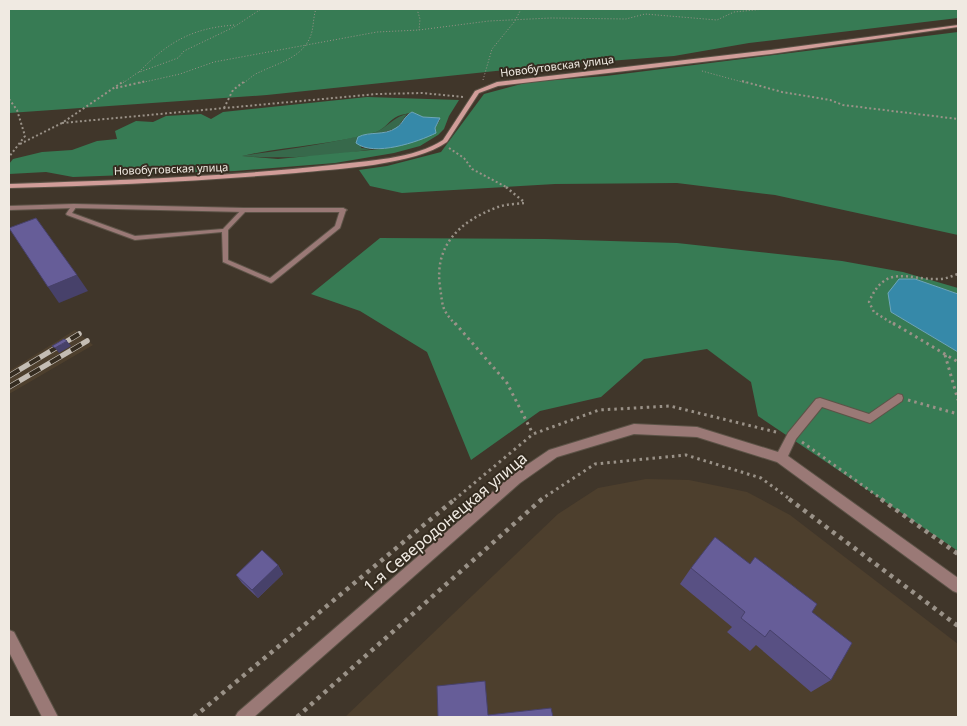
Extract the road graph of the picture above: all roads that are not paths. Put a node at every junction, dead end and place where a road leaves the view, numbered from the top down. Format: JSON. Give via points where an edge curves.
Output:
{"nodes":[{"id":1,"x":958,"y":26,"type":"edge"},
{"id":2,"x":9,"y":186,"type":"edge"},
{"id":3,"x":74,"y":206,"type":"junction"},
{"id":4,"x":9,"y":208,"type":"edge"},
{"id":5,"x":244,"y":210,"type":"junction"},
{"id":6,"x":343,"y":210,"type":"joint"},
{"id":7,"x":225,"y":230,"type":"junction"},
{"id":8,"x":898,"y":398,"type":"road end"},
{"id":9,"x":781,"y":458,"type":"junction"},
{"id":10,"x":958,"y":586,"type":"edge"},
{"id":11,"x":9,"y":638,"type":"edge"},
{"id":12,"x":50,"y":717,"type":"edge"},
{"id":13,"x":243,"y":717,"type":"edge"}],
"edges":[{"from":1,"to":2,"type":"street","name":"Новобутовская улица","via":[[497,84],[471,98],[450,135],[440,145],[370,163],[209,178]]},
{"from":3,"to":4,"type":"street"},
{"from":3,"to":5,"type":"street"},
{"from":3,"to":7,"type":"lane","via":[[69,214],[135,238]]},
{"from":5,"to":6,"type":"street"},
{"from":5,"to":7,"type":"lane"},
{"from":6,"to":7,"type":"lane","via":[[338,227],[271,281],[225,260]]},
{"from":8,"to":9,"type":"street","via":[[870,419],[820,402],[792,436]]},
{"from":9,"to":10,"type":"street","name":"1-я Северодонецкая улица"},
{"from":9,"to":13,"type":"street","name":"1-я Северодонецкая улица","via":[[697,432],[634,429],[553,453],[516,479]]},
{"from":11,"to":12,"type":"street"}]}
